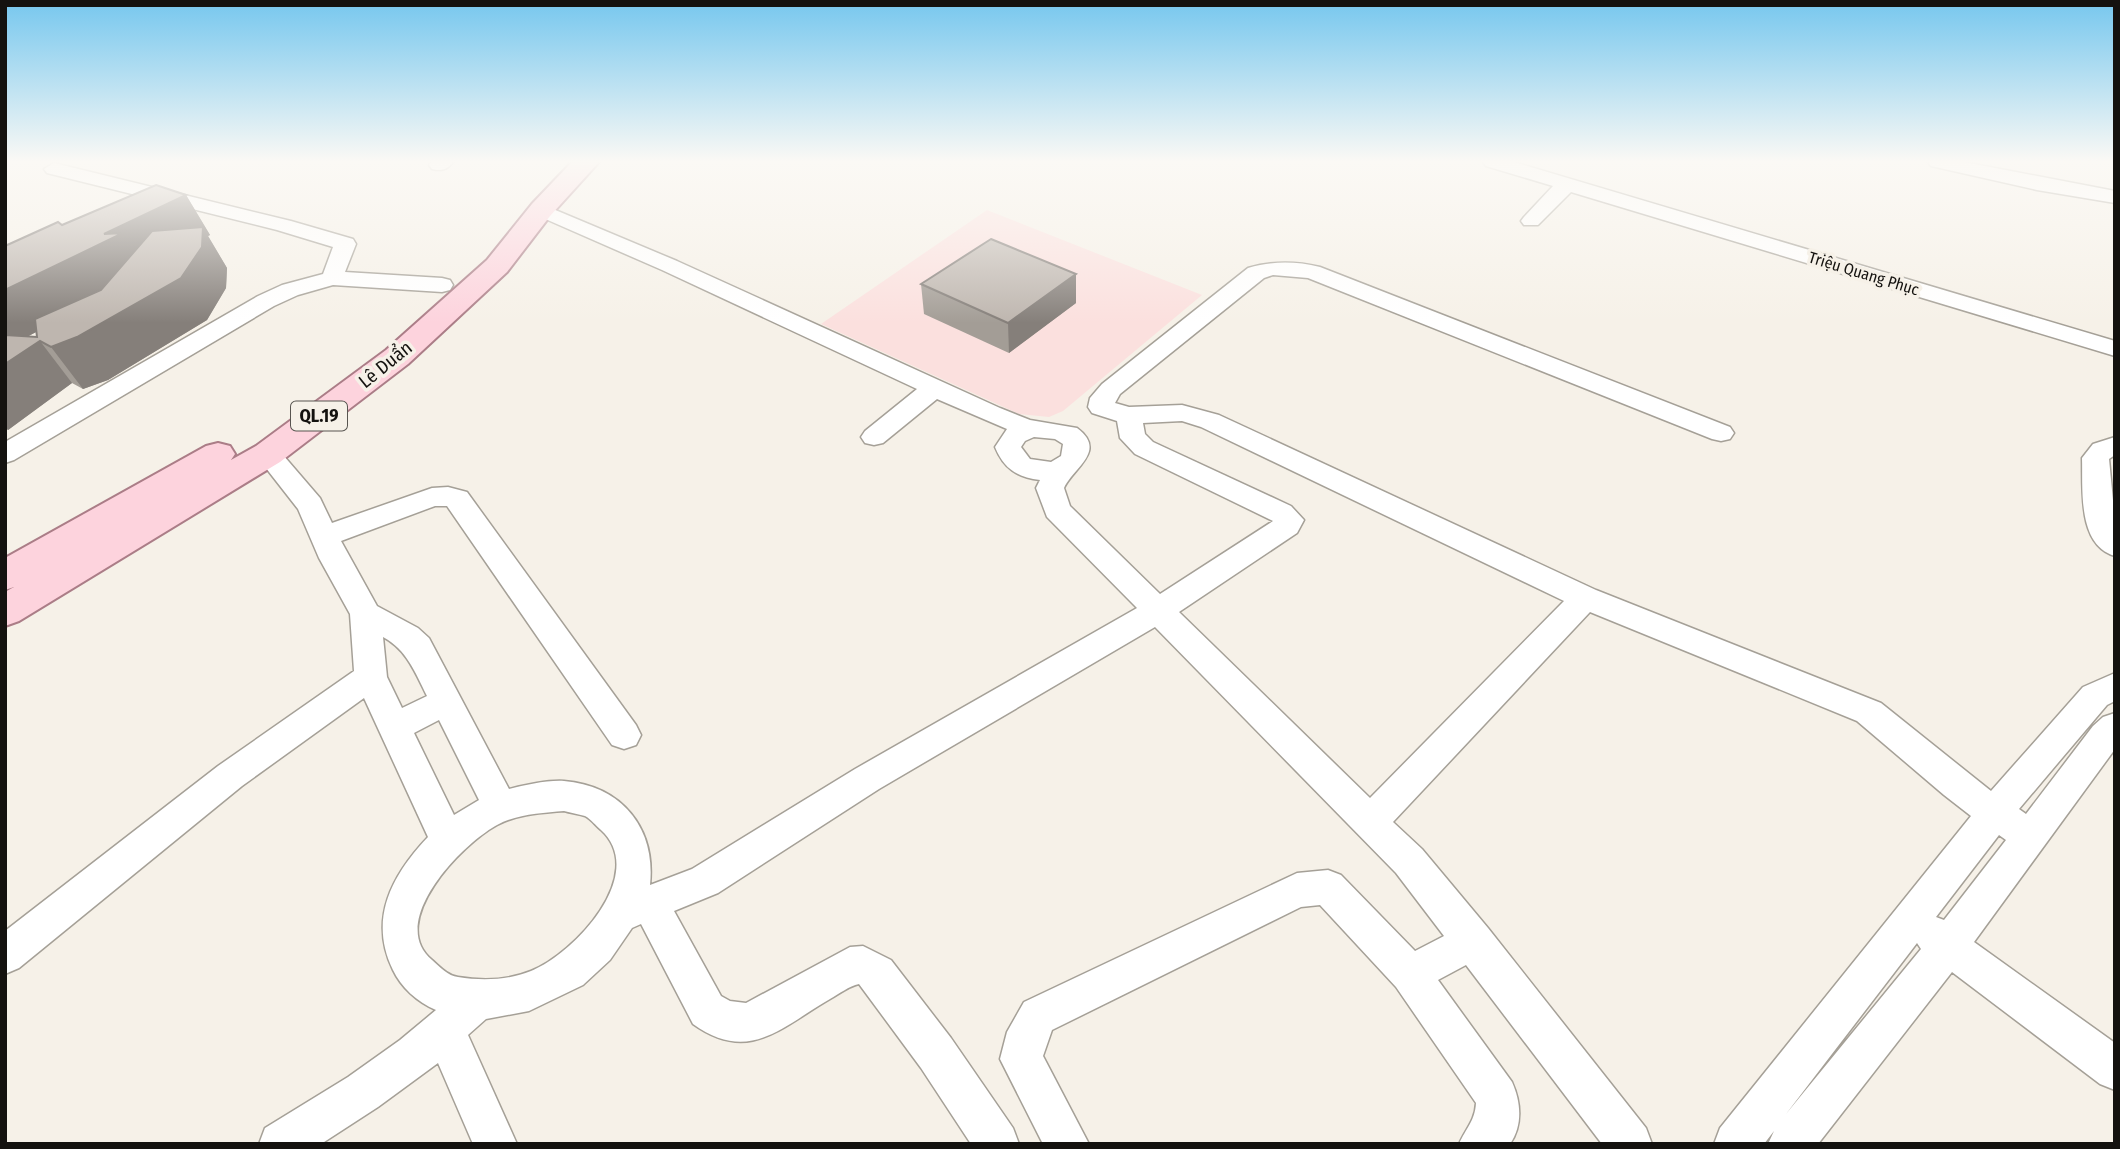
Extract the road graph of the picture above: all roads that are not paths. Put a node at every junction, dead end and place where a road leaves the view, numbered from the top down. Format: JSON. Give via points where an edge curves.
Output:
{"nodes":[{"id":1,"x":245,"y":216,"type":"edge"},
{"id":2,"x":507,"y":216,"type":"edge"},
{"id":3,"x":538,"y":216,"type":"edge"},
{"id":4,"x":1536,"y":216,"type":"edge"},
{"id":5,"x":1672,"y":216,"type":"edge"},
{"id":6,"x":534,"y":220,"type":"junction"},
{"id":7,"x":1531,"y":221,"type":"dead end"},
{"id":8,"x":332,"y":278,"type":"junction"},
{"id":9,"x":442,"y":285,"type":"junction"},
{"id":10,"x":2115,"y":349,"type":"edge"},
{"id":11,"x":925,"y":395,"type":"junction"},
{"id":12,"x":1130,"y":415,"type":"junction"},
{"id":13,"x":1031,"y":428,"type":"junction"},
{"id":14,"x":1721,"y":433,"type":"dead end"},
{"id":15,"x":874,"y":436,"type":"dead end"},
{"id":16,"x":2115,"y":445,"type":"edge"},
{"id":17,"x":1008,"y":447,"type":"junction"},
{"id":18,"x":254,"y":448,"type":"junction"},
{"id":19,"x":6,"y":452,"type":"edge"},
{"id":20,"x":1059,"y":469,"type":"junction"},
{"id":21,"x":325,"y":536,"type":"junction"},
{"id":22,"x":2115,"y":546,"type":"edge"},
{"id":23,"x":12,"y":565,"type":"edge"},
{"id":24,"x":1586,"y":598,"type":"junction"},
{"id":25,"x":1159,"y":610,"type":"junction"},
{"id":26,"x":5,"y":611,"type":"edge"},
{"id":27,"x":365,"y":614,"type":"junction"},
{"id":28,"x":371,"y":677,"type":"junction"},
{"id":29,"x":2115,"y":686,"type":"edge"},
{"id":30,"x":446,"y":701,"type":"junction"},
{"id":31,"x":394,"y":727,"type":"junction"},
{"id":32,"x":624,"y":735,"type":"dead end"},
{"id":33,"x":2089,"y":737,"type":"edge"},
{"id":34,"x":501,"y":808,"type":"junction"},
{"id":35,"x":1997,"y":814,"type":"junction"},
{"id":36,"x":1370,"y":822,"type":"junction"},
{"id":37,"x":2031,"y":838,"type":"junction"},
{"id":38,"x":447,"y":839,"type":"junction"},
{"id":39,"x":634,"y":909,"type":"junction"},
{"id":40,"x":1912,"y":920,"type":"junction"},
{"id":41,"x":1474,"y":941,"type":"junction"},
{"id":42,"x":1948,"y":946,"type":"junction"},
{"id":43,"x":5,"y":955,"type":"edge"},
{"id":44,"x":1410,"y":974,"type":"junction"},
{"id":45,"x":478,"y":999,"type":"junction"},
{"id":46,"x":444,"y":1029,"type":"junction"},
{"id":47,"x":1817,"y":1042,"type":"junction"},
{"id":48,"x":2115,"y":1069,"type":"edge"},
{"id":49,"x":1848,"y":1070,"type":"junction"},
{"id":50,"x":281,"y":1144,"type":"edge"},
{"id":51,"x":495,"y":1144,"type":"edge"},
{"id":52,"x":996,"y":1144,"type":"edge"},
{"id":53,"x":1067,"y":1144,"type":"edge"},
{"id":54,"x":1482,"y":1144,"type":"edge"},
{"id":55,"x":1630,"y":1144,"type":"edge"},
{"id":56,"x":1736,"y":1144,"type":"edge"},
{"id":57,"x":1790,"y":1144,"type":"edge"}],
"edges":[{"from":1,"to":8,"type":"street","via":[[345,244]]},
{"from":2,"to":9,"type":"main road","name":"Lê Duẩn","number":"QL.19"},
{"from":3,"to":6,"type":"main road","name":"Lê Duẩn","number":"QL.19"},
{"from":4,"to":7,"type":"street"},
{"from":5,"to":10,"type":"street","name":"Triệu Quang Phục"},
{"from":6,"to":11,"type":"street","via":[[640,262]]},
{"from":6,"to":18,"type":"main road","name":"Lê Duẩn","number":"QL.19","via":[[497,266],[397,357]]},
{"from":8,"to":9,"type":"street"},
{"from":8,"to":19,"type":"street","via":[[290,289],[267,301]]},
{"from":9,"to":18,"type":"main road","name":"Lê Duẩn","number":"QL.19"},
{"from":11,"to":13,"type":"street"},
{"from":11,"to":15,"type":"street"},
{"from":11,"to":17,"type":"street"},
{"from":12,"to":14,"type":"street","via":[[1101,407],[1103,398],[1256,274],[1272,268],[1312,272]]},
{"from":12,"to":24,"type":"street","via":[[1180,412],[1210,421]]},
{"from":12,"to":25,"type":"street","via":[[1129,431],[1143,448],[1290,520],[1274,536]]},
{"from":13,"to":17,"type":"street","via":[[1016,435]]},
{"from":13,"to":20,"type":"street","via":[[1059,430],[1076,444],[1070,463]]},
{"from":16,"to":22,"type":"street","via":[[2095,458],[2101,528]]},
{"from":17,"to":20,"type":"street","via":[[1010,458],[1022,468],[1040,472]]},
{"from":18,"to":21,"type":"street","via":[[310,505]]},
{"from":18,"to":23,"type":"main road","name":"Lê Duẩn","number":"QL.19"},
{"from":18,"to":26,"type":"main road","name":"Lê Duẩn","number":"QL.19"},
{"from":20,"to":25,"type":"street","via":[[1050,488],[1057,510]]},
{"from":21,"to":27,"type":"street"},
{"from":21,"to":32,"type":"street","via":[[432,497],[457,499]]},
{"from":24,"to":35,"type":"street","via":[[1869,712]]},
{"from":24,"to":36,"type":"street"},
{"from":25,"to":36,"type":"street"},
{"from":25,"to":39,"type":"street","via":[[879,772],[705,881]]},
{"from":27,"to":28,"type":"street"},
{"from":27,"to":30,"type":"street","via":[[407,636],[418,647]]},
{"from":28,"to":31,"type":"street"},
{"from":28,"to":43,"type":"street","via":[[214,786]]},
{"from":29,"to":33,"type":"street","via":[[2095,696]]},
{"from":30,"to":31,"type":"street"},
{"from":30,"to":34,"type":"street"},
{"from":31,"to":38,"type":"street"},
{"from":33,"to":35,"type":"street"},
{"from":33,"to":37,"type":"street"},
{"from":34,"to":38,"type":"street"},
{"from":34,"to":39,"type":"street","via":[[525,799],[564,796],[598,806],[622,827],[634,856]]},
{"from":35,"to":37,"type":"street"},
{"from":35,"to":40,"type":"street"},
{"from":36,"to":41,"type":"street","via":[[1429,884]]},
{"from":37,"to":42,"type":"street"},
{"from":38,"to":45,"type":"street","via":[[418,872],[402,910],[401,946],[417,977],[448,996]]},
{"from":39,"to":45,"type":"street","via":[[579,964],[536,989]]},
{"from":39,"to":52,"type":"street","via":[[707,1010],[733,1024],[750,1023],[850,966],[863,965],[877,972]]},
{"from":40,"to":42,"type":"street"},
{"from":40,"to":47,"type":"street"},
{"from":41,"to":44,"type":"street"},
{"from":41,"to":55,"type":"street"},
{"from":42,"to":48,"type":"street"},
{"from":42,"to":49,"type":"street"},
{"from":44,"to":53,"type":"street","via":[[1337,894],[1328,887],[1316,888],[1297,890],[1057,1006],[1038,1016],[1021,1059]]},
{"from":44,"to":54,"type":"street","via":[[1497,1097],[1497,1125]]},
{"from":45,"to":46,"type":"street"},
{"from":46,"to":50,"type":"street","via":[[363,1092]]},
{"from":46,"to":51,"type":"street"},
{"from":47,"to":49,"type":"street"},
{"from":47,"to":56,"type":"street"},
{"from":49,"to":57,"type":"street"}]}
